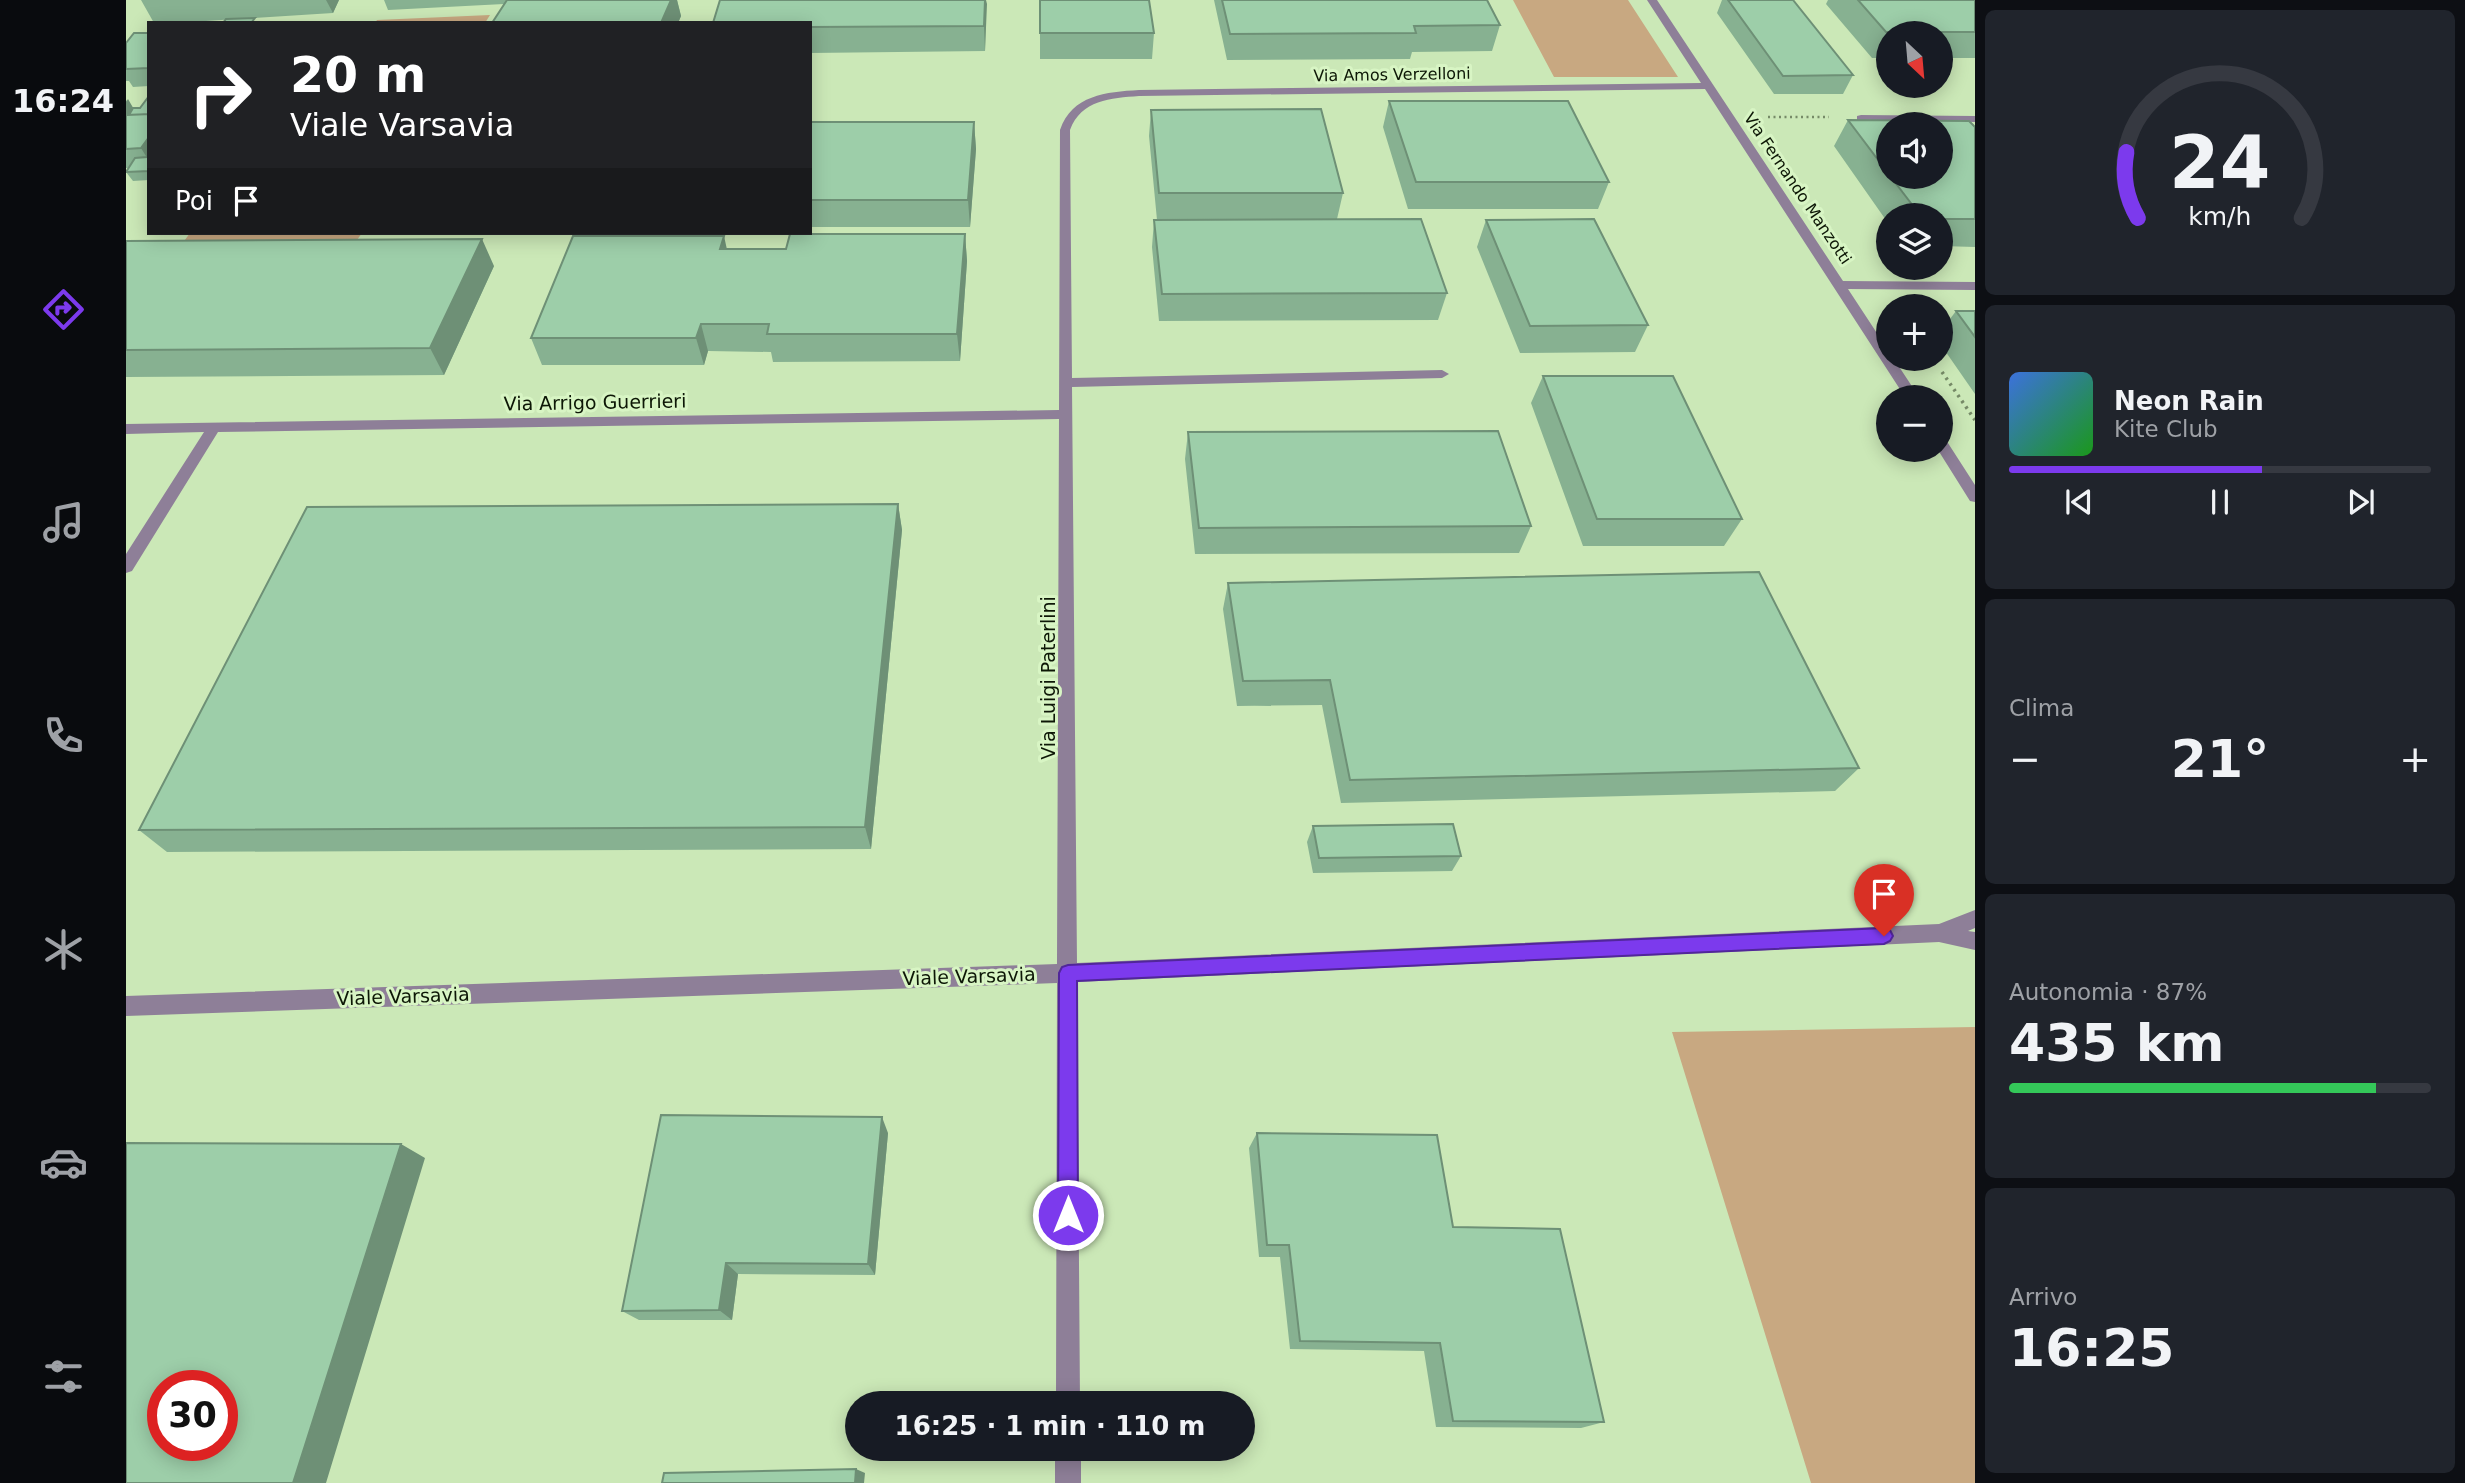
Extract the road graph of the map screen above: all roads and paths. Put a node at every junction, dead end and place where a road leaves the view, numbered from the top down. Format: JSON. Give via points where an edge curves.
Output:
{"nodes":[{"id":1,"x":1652,"y":0,"type":"edge"},
{"id":2,"x":1709,"y":86,"type":"junction"},
{"id":3,"x":1077,"y":106,"type":"joint"},
{"id":4,"x":1764,"y":117,"type":"dead end"},
{"id":5,"x":1861,"y":118,"type":"joint"},
{"id":6,"x":1975,"y":119,"type":"edge"},
{"id":7,"x":1841,"y":285,"type":"junction"},
{"id":8,"x":1975,"y":286,"type":"edge"},
{"id":9,"x":1940,"y":371,"type":"edge"},
{"id":10,"x":1442,"y":374,"type":"dead end"},
{"id":11,"x":1065,"y":383,"type":"junction"},
{"id":12,"x":1904,"y":385,"type":"edge"},
{"id":13,"x":1065,"y":414,"type":"junction"},
{"id":14,"x":1975,"y":420,"type":"edge"},
{"id":15,"x":214,"y":428,"type":"junction"},
{"id":16,"x":126,"y":429,"type":"edge"},
{"id":17,"x":1953,"y":462,"type":"edge"},
{"id":18,"x":1975,"y":497,"type":"edge"},
{"id":19,"x":126,"y":567,"type":"edge"},
{"id":20,"x":1975,"y":919,"type":"edge"},
{"id":21,"x":1938,"y":933,"type":"junction"},
{"id":22,"x":1975,"y":941,"type":"edge"},
{"id":23,"x":1068,"y":973,"type":"junction"},
{"id":24,"x":126,"y":1006,"type":"edge"},
{"id":25,"x":1068,"y":1391,"type":"edge"},
{"id":26,"x":1068,"y":1461,"type":"edge"},
{"id":27,"x":1068,"y":1483,"type":"edge"}],
"edges":[{"from":1,"to":2,"type":"street","name":"Via Fernando Manzotti"},
{"from":2,"to":3,"type":"street","name":"Via Amos Verzelloni","via":[[1139,93]]},
{"from":2,"to":7,"type":"street","name":"Via Fernando Manzotti"},
{"from":3,"to":11,"type":"street","name":"Via Luigi Paterlini","via":[[1067,117],[1065,130]]},
{"from":4,"to":5,"type":"path"},
{"from":5,"to":6,"type":"street"},
{"from":7,"to":8,"type":"street"},
{"from":7,"to":12,"type":"street","name":"Via Fernando Manzotti"},
{"from":9,"to":14,"type":"path"},
{"from":10,"to":11,"type":"street"},
{"from":11,"to":13,"type":"street","name":"Via Luigi Paterlini"},
{"from":13,"to":15,"type":"street","name":"Via Arrigo Guerrieri"},
{"from":13,"to":23,"type":"street","name":"Via Luigi Paterlini"},
{"from":15,"to":16,"type":"street","name":"Via Arrigo Guerrieri"},
{"from":15,"to":19,"type":"street"},
{"from":17,"to":18,"type":"street"},
{"from":20,"to":21,"type":"street","name":"Viale Varsavia"},
{"from":21,"to":22,"type":"street","name":"Viale Varsavia"},
{"from":21,"to":23,"type":"street","name":"Viale Varsavia"},
{"from":23,"to":24,"type":"street","name":"Viale Varsavia"},
{"from":23,"to":25,"type":"street","name":"Via Luigi Paterlini"},
{"from":26,"to":27,"type":"street"}]}
